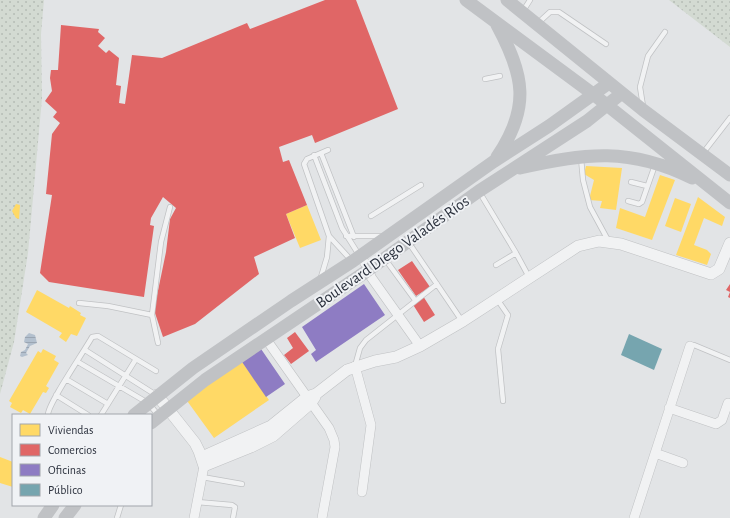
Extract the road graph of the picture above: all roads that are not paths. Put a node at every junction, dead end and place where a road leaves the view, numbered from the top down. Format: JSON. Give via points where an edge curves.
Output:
{"nodes":[{"id":1,"x":466,"y":0,"type":"edge"},
{"id":2,"x":509,"y":0,"type":"edge"},
{"id":3,"x":530,"y":0,"type":"edge"},
{"id":4,"x":523,"y":11,"type":"junction"},
{"id":5,"x":494,"y":20,"type":"junction"},
{"id":6,"x":537,"y":24,"type":"junction"},
{"id":7,"x":665,"y":32,"type":"dead end"},
{"id":8,"x":606,"y":44,"type":"dead end"},
{"id":9,"x":500,"y":76,"type":"dead end"},
{"id":10,"x":485,"y":79,"type":"dead end"},
{"id":11,"x":609,"y":83,"type":"junction"},
{"id":12,"x":622,"y":93,"type":"junction"},
{"id":13,"x":593,"y":94,"type":"junction"},
{"id":14,"x":608,"y":106,"type":"junction"},
{"id":15,"x":643,"y":110,"type":"junction"},
{"id":16,"x":730,"y":118,"type":"edge"},
{"id":17,"x":328,"y":150,"type":"dead end"},
{"id":18,"x":321,"y":153,"type":"junction"},
{"id":19,"x":702,"y":154,"type":"junction"},
{"id":20,"x":314,"y":155,"type":"junction"},
{"id":21,"x":580,"y":156,"type":"junction"},
{"id":22,"x":493,"y":162,"type":"junction"},
{"id":23,"x":655,"y":164,"type":"junction"},
{"id":24,"x":513,"y":170,"type":"junction"},
{"id":25,"x":730,"y":175,"type":"edge"},
{"id":26,"x":631,"y":182,"type":"dead end"},
{"id":27,"x":422,"y":185,"type":"dead end"},
{"id":28,"x":648,"y":186,"type":"junction"},
{"id":29,"x":711,"y":188,"type":"junction"},
{"id":30,"x":479,"y":191,"type":"junction"},
{"id":31,"x":338,"y":196,"type":"junction"},
{"id":32,"x":331,"y":199,"type":"junction"},
{"id":33,"x":628,"y":202,"type":"dead end"},
{"id":34,"x":730,"y":203,"type":"edge"},
{"id":35,"x":170,"y":207,"type":"dead end"},
{"id":36,"x":371,"y":216,"type":"dead end"},
{"id":37,"x":329,"y":236,"type":"junction"},
{"id":38,"x":346,"y":236,"type":"junction"},
{"id":39,"x":389,"y":236,"type":"junction"},
{"id":40,"x":354,"y":237,"type":"junction"},
{"id":41,"x":408,"y":242,"type":"junction"},
{"id":42,"x":609,"y":242,"type":"junction"},
{"id":43,"x":730,"y":243,"type":"edge"},
{"id":44,"x":516,"y":253,"type":"junction"},
{"id":45,"x":384,"y":258,"type":"junction"},
{"id":46,"x":356,"y":259,"type":"junction"},
{"id":47,"x":496,"y":266,"type":"dead end"},
{"id":48,"x":368,"y":273,"type":"junction"},
{"id":49,"x":529,"y":277,"type":"junction"},
{"id":50,"x":318,"y":284,"type":"junction"},
{"id":51,"x":437,"y":284,"type":"junction"},
{"id":52,"x":497,"y":299,"type":"junction"},
{"id":53,"x":414,"y":300,"type":"junction"},
{"id":54,"x":79,"y":303,"type":"dead end"},
{"id":55,"x":397,"y":314,"type":"junction"},
{"id":56,"x":152,"y":315,"type":"junction"},
{"id":57,"x":463,"y":321,"type":"junction"},
{"id":58,"x":266,"y":339,"type":"junction"},
{"id":59,"x":158,"y":343,"type":"dead end"},
{"id":60,"x":420,"y":346,"type":"junction"},
{"id":61,"x":690,"y":346,"type":"joint"},
{"id":62,"x":84,"y":350,"type":"junction"},
{"id":63,"x":136,"y":358,"type":"junction"},
{"id":64,"x":730,"y":360,"type":"edge"},
{"id":65,"x":78,"y":362,"type":"junction"},
{"id":66,"x":355,"y":366,"type":"junction"},
{"id":67,"x":156,"y":370,"type":"dead end"},
{"id":68,"x":126,"y":376,"type":"junction"},
{"id":69,"x":66,"y":379,"type":"junction"},
{"id":70,"x":120,"y":386,"type":"junction"},
{"id":71,"x":56,"y":395,"type":"junction"},
{"id":72,"x":312,"y":398,"type":"junction"},
{"id":73,"x":153,"y":399,"type":"junction"},
{"id":74,"x":503,"y":402,"type":"dead end"},
{"id":75,"x":728,"y":403,"type":"dead end"},
{"id":76,"x":108,"y":404,"type":"junction"},
{"id":77,"x":669,"y":408,"type":"junction"},
{"id":78,"x":48,"y":414,"type":"edge"},
{"id":79,"x":86,"y":414,"type":"edge"},
{"id":80,"x":102,"y":414,"type":"edge"},
{"id":81,"x":135,"y":414,"type":"edge"},
{"id":82,"x":159,"y":416,"type":"edge"},
{"id":83,"x":655,"y":454,"type":"junction"},
{"id":84,"x":683,"y":463,"type":"dead end"},
{"id":85,"x":203,"y":467,"type":"junction"},
{"id":86,"x":242,"y":484,"type":"dead end"},
{"id":87,"x":362,"y":492,"type":"dead end"},
{"id":88,"x":198,"y":502,"type":"junction"},
{"id":89,"x":52,"y":506,"type":"edge"},
{"id":90,"x":74,"y":506,"type":"edge"},
{"id":91,"x":121,"y":506,"type":"edge"},
{"id":92,"x":44,"y":518,"type":"edge"},
{"id":93,"x":65,"y":518,"type":"edge"},
{"id":94,"x":117,"y":518,"type":"edge"},
{"id":95,"x":197,"y":518,"type":"edge"},
{"id":96,"x":233,"y":518,"type":"edge"},
{"id":97,"x":322,"y":518,"type":"edge"},
{"id":98,"x":634,"y":518,"type":"edge"}],
"edges":[{"from":1,"to":5,"type":"main road"},
{"from":2,"to":4,"type":"main road"},
{"from":3,"to":4,"type":"lane"},
{"from":4,"to":6,"type":"main road"},
{"from":5,"to":13,"type":"main road"},
{"from":5,"to":22,"type":"main road","via":[[518,70],[520,102],[511,133]]},
{"from":6,"to":8,"type":"lane","via":[[550,12],[559,12]]},
{"from":6,"to":11,"type":"main road"},
{"from":7,"to":15,"type":"lane","via":[[648,56],[640,87]]},
{"from":9,"to":10,"type":"lane"},
{"from":11,"to":12,"type":"main road"},
{"from":11,"to":13,"type":"main road","name":"Boulevard Diego Valadés Ríos"},
{"from":12,"to":14,"type":"main road","name":"Boulevard Diego Valadés Ríos"},
{"from":12,"to":15,"type":"main road"},
{"from":13,"to":14,"type":"main road"},
{"from":13,"to":22,"type":"main road","name":"Boulevard Diego Valadés Ríos"},
{"from":14,"to":24,"type":"main road","name":"Boulevard Diego Valadés Ríos"},
{"from":14,"to":29,"type":"main road"},
{"from":15,"to":19,"type":"main road"},
{"from":16,"to":19,"type":"lane"},
{"from":17,"to":18,"type":"lane"},
{"from":18,"to":20,"type":"lane"},
{"from":18,"to":31,"type":"lane"},
{"from":19,"to":25,"type":"main road"},
{"from":20,"to":32,"type":"lane"},
{"from":20,"to":37,"type":"lane","via":[[305,160],[304,164]]},
{"from":21,"to":23,"type":"main road","via":[[610,155]]},
{"from":21,"to":24,"type":"main road"},
{"from":21,"to":42,"type":"lane","via":[[590,207]]},
{"from":22,"to":39,"type":"main road","name":"Boulevard Diego Valadés Ríos"},
{"from":23,"to":28,"type":"lane"},
{"from":23,"to":29,"type":"main road","via":[[678,171]]},
{"from":24,"to":30,"type":"main road","name":"Boulevard Diego Valadés Ríos"},
{"from":26,"to":28,"type":"lane"},
{"from":27,"to":36,"type":"lane"},
{"from":28,"to":33,"type":"lane","via":[[640,203]]},
{"from":29,"to":34,"type":"main road"},
{"from":30,"to":41,"type":"main road","name":"Boulevard Diego Valadés Ríos"},
{"from":30,"to":44,"type":"lane"},
{"from":31,"to":32,"type":"lane"},
{"from":31,"to":40,"type":"lane"},
{"from":32,"to":38,"type":"lane"},
{"from":35,"to":56,"type":"lane","via":[[161,242]]},
{"from":37,"to":46,"type":"lane"},
{"from":37,"to":50,"type":"lane","via":[[326,262]]},
{"from":38,"to":40,"type":"lane"},
{"from":38,"to":46,"type":"lane"},
{"from":39,"to":40,"type":"lane"},
{"from":39,"to":46,"type":"main road","name":"Boulevard Diego Valadés Ríos"},
{"from":41,"to":45,"type":"main road","name":"Boulevard Diego Valadés Ríos"},
{"from":41,"to":51,"type":"lane"},
{"from":42,"to":43,"type":"street","via":[[635,248],[711,274],[719,269]]},
{"from":42,"to":49,"type":"street","via":[[589,242],[578,246]]},
{"from":44,"to":47,"type":"lane"},
{"from":44,"to":49,"type":"lane"},
{"from":45,"to":48,"type":"main road","name":"Boulevard Diego Valadés Ríos"},
{"from":45,"to":53,"type":"lane"},
{"from":46,"to":48,"type":"street"},
{"from":46,"to":50,"type":"main road","name":"Boulevard Diego Valadés Ríos"},
{"from":48,"to":55,"type":"street"},
{"from":48,"to":58,"type":"main road","name":"Boulevard Diego Valadés Ríos"},
{"from":49,"to":52,"type":"street"},
{"from":50,"to":73,"type":"main road","name":"Boulevard Diego Valadés Ríos"},
{"from":51,"to":53,"type":"lane"},
{"from":51,"to":57,"type":"lane"},
{"from":52,"to":57,"type":"street"},
{"from":52,"to":74,"type":"lane","via":[[508,315],[498,349]]},
{"from":53,"to":55,"type":"lane"},
{"from":54,"to":56,"type":"lane"},
{"from":55,"to":60,"type":"street"},
{"from":55,"to":66,"type":"lane","via":[[362,343]]},
{"from":56,"to":59,"type":"lane"},
{"from":57,"to":60,"type":"street"},
{"from":58,"to":72,"type":"street"},
{"from":58,"to":82,"type":"main road","name":"Boulevard Diego Valadés Ríos","via":[[205,380]]},
{"from":60,"to":66,"type":"street","via":[[396,357]]},
{"from":61,"to":64,"type":"lane","via":[[694,345]]},
{"from":61,"to":77,"type":"street"},
{"from":62,"to":63,"type":"lane","via":[[92,337],[98,336]]},
{"from":62,"to":65,"type":"lane"},
{"from":62,"to":68,"type":"lane"},
{"from":63,"to":67,"type":"lane"},
{"from":63,"to":68,"type":"lane"},
{"from":65,"to":69,"type":"lane"},
{"from":65,"to":70,"type":"lane"},
{"from":66,"to":72,"type":"street","via":[[339,375]]},
{"from":66,"to":87,"type":"street","via":[[371,425]]},
{"from":68,"to":70,"type":"lane"},
{"from":68,"to":73,"type":"lane"},
{"from":69,"to":71,"type":"lane"},
{"from":69,"to":76,"type":"lane"},
{"from":70,"to":73,"type":"lane"},
{"from":70,"to":76,"type":"lane"},
{"from":71,"to":78,"type":"lane"},
{"from":71,"to":79,"type":"lane"},
{"from":72,"to":85,"type":"street"},
{"from":72,"to":97,"type":"street","via":[[329,428],[335,447]]},
{"from":73,"to":81,"type":"main road","name":"Boulevard Diego Valadés Ríos"},
{"from":73,"to":82,"type":"street"},
{"from":75,"to":77,"type":"street","via":[[722,420],[716,424]]},
{"from":76,"to":80,"type":"lane"},
{"from":77,"to":83,"type":"street"},
{"from":82,"to":85,"type":"street","via":[[195,443]]},
{"from":83,"to":84,"type":"street"},
{"from":83,"to":98,"type":"street"},
{"from":85,"to":86,"type":"lane"},
{"from":85,"to":88,"type":"street"},
{"from":88,"to":95,"type":"street"},
{"from":88,"to":96,"type":"lane","via":[[234,506]]},
{"from":89,"to":92,"type":"main road"},
{"from":90,"to":93,"type":"main road"},
{"from":91,"to":94,"type":"lane"}]}
